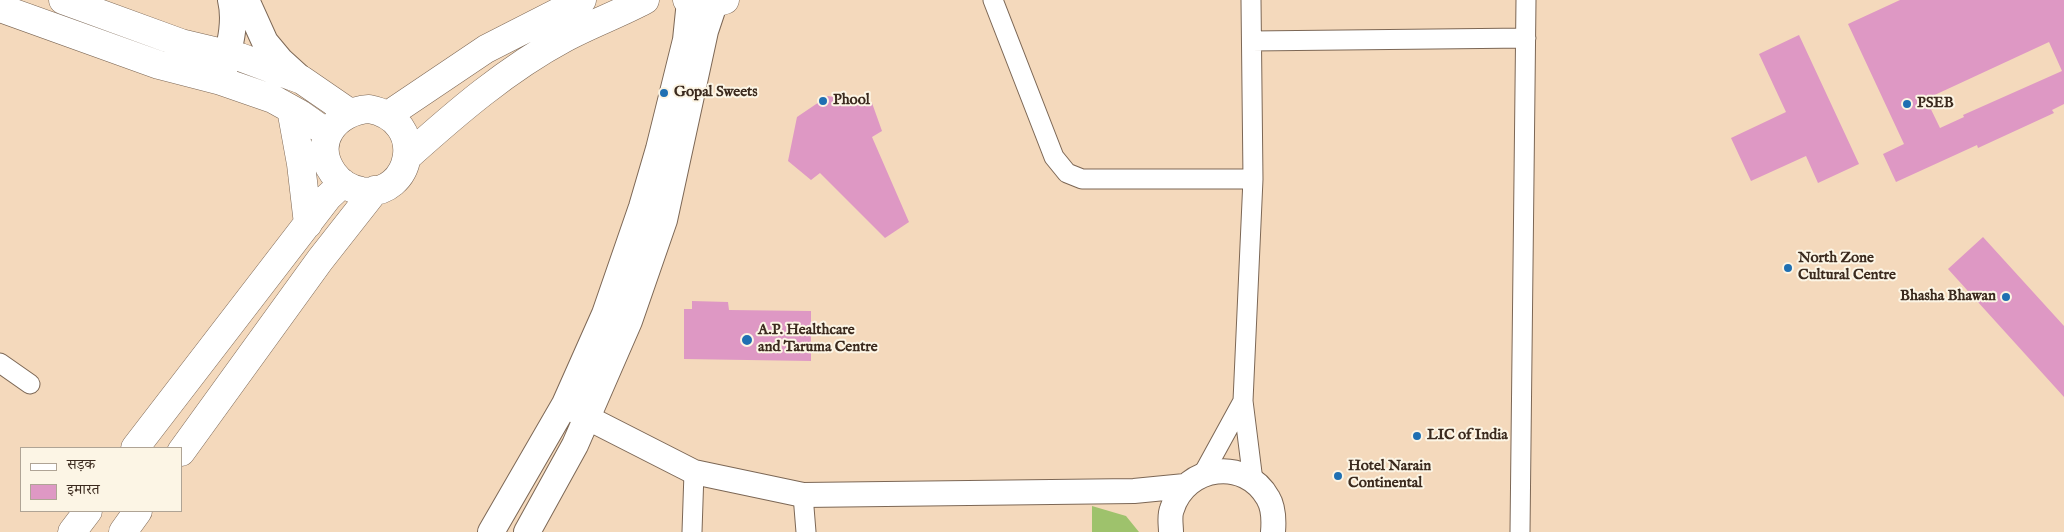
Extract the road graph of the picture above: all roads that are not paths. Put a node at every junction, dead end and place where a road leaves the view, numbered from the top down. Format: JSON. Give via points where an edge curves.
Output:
{"nodes":[{"id":1,"x":64,"y":0,"type":"edge"},
{"id":2,"x":231,"y":0,"type":"edge"},
{"id":3,"x":246,"y":0,"type":"edge"},
{"id":4,"x":582,"y":0,"type":"edge"},
{"id":5,"x":645,"y":0,"type":"edge"},
{"id":6,"x":992,"y":0,"type":"edge"},
{"id":7,"x":1251,"y":0,"type":"edge"},
{"id":8,"x":1526,"y":0,"type":"edge"},
{"id":9,"x":704,"y":1,"type":"edge"},
{"id":10,"x":0,"y":8,"type":"edge"},
{"id":11,"x":1526,"y":38,"type":"junction"},
{"id":12,"x":1252,"y":41,"type":"junction"},
{"id":13,"x":224,"y":68,"type":"junction"},
{"id":14,"x":302,"y":80,"type":"junction"},
{"id":15,"x":291,"y":109,"type":"junction"},
{"id":16,"x":350,"y":113,"type":"junction"},
{"id":17,"x":388,"y":115,"type":"junction"},
{"id":18,"x":327,"y":134,"type":"junction"},
{"id":19,"x":407,"y":157,"type":"junction"},
{"id":20,"x":1253,"y":179,"type":"junction"},
{"id":21,"x":343,"y":183,"type":"junction"},
{"id":22,"x":375,"y":190,"type":"junction"},
{"id":23,"x":308,"y":224,"type":"junction"},
{"id":24,"x":0,"y":362,"type":"edge"},
{"id":25,"x":30,"y":384,"type":"dead end"},
{"id":26,"x":1244,"y":401,"type":"junction"},
{"id":27,"x":565,"y":404,"type":"junction"},
{"id":28,"x":588,"y":418,"type":"junction"},
{"id":29,"x":136,"y":447,"type":"edge"},
{"id":30,"x":182,"y":451,"type":"edge"},
{"id":31,"x":694,"y":472,"type":"junction"},
{"id":32,"x":1194,"y":480,"type":"junction"},
{"id":33,"x":1253,"y":481,"type":"junction"},
{"id":34,"x":1134,"y":491,"type":"junction"},
{"id":35,"x":803,"y":495,"type":"junction"},
{"id":36,"x":87,"y":512,"type":"edge"},
{"id":37,"x":137,"y":512,"type":"edge"},
{"id":38,"x":1171,"y":521,"type":"edge"},
{"id":39,"x":72,"y":532,"type":"edge"},
{"id":40,"x":123,"y":532,"type":"edge"},
{"id":41,"x":491,"y":532,"type":"edge"},
{"id":42,"x":527,"y":532,"type":"edge"},
{"id":43,"x":692,"y":532,"type":"edge"},
{"id":44,"x":806,"y":532,"type":"edge"},
{"id":45,"x":1273,"y":532,"type":"edge"},
{"id":46,"x":1520,"y":532,"type":"edge"}],
"edges":[{"from":1,"to":13,"type":"main road","via":[[181,43]]},
{"from":2,"to":13,"type":"main road","via":[[234,12]]},
{"from":3,"to":14,"type":"main road","via":[[265,42]]},
{"from":4,"to":17,"type":"main road","via":[[486,49]]},
{"from":5,"to":19,"type":"main road","via":[[566,37],[533,57],[482,92]]},
{"from":6,"to":20,"type":"street","via":[[1054,157],[1067,173],[1082,180]]},
{"from":7,"to":12,"type":"street"},
{"from":8,"to":11,"type":"street"},
{"from":9,"to":27,"type":"main road","via":[[686,40],[659,149],[605,314]]},
{"from":9,"to":28,"type":"main road","via":[[705,31],[664,220],[629,321]]},
{"from":10,"to":13,"type":"main road","via":[[159,65]]},
{"from":11,"to":12,"type":"street"},
{"from":11,"to":46,"type":"street"},
{"from":12,"to":20,"type":"street"},
{"from":13,"to":14,"type":"main road","via":[[240,57]]},
{"from":13,"to":15,"type":"main road"},
{"from":14,"to":16,"type":"main road"},
{"from":15,"to":18,"type":"main road"},
{"from":15,"to":23,"type":"main road"},
{"from":16,"to":17,"type":"main road","via":[[369,109]]},
{"from":16,"to":18,"type":"main road","via":[[340,118]]},
{"from":17,"to":19,"type":"main road","via":[[402,128]]},
{"from":18,"to":21,"type":"main road","via":[[328,164]]},
{"from":19,"to":22,"type":"main road","via":[[393,182]]},
{"from":20,"to":26,"type":"street"},
{"from":21,"to":22,"type":"main road","via":[[356,190]]},
{"from":21,"to":23,"type":"main road"},
{"from":22,"to":30,"type":"main road","via":[[320,260]]},
{"from":23,"to":29,"type":"main road"},
{"from":24,"to":25,"type":"street"},
{"from":26,"to":32,"type":"street"},
{"from":26,"to":33,"type":"street"},
{"from":27,"to":28,"type":"street"},
{"from":27,"to":41,"type":"main road"},
{"from":28,"to":31,"type":"street"},
{"from":28,"to":42,"type":"main road"},
{"from":31,"to":35,"type":"street"},
{"from":31,"to":43,"type":"street"},
{"from":32,"to":33,"type":"street","via":[[1221,470],[1237,472]]},
{"from":32,"to":34,"type":"street"},
{"from":32,"to":38,"type":"street","via":[[1178,494]]},
{"from":33,"to":45,"type":"street","via":[[1268,498],[1274,515]]},
{"from":34,"to":35,"type":"street"},
{"from":34,"to":38,"type":"street"},
{"from":35,"to":44,"type":"street"},
{"from":36,"to":39,"type":"main road"},
{"from":37,"to":40,"type":"main road"}]}
